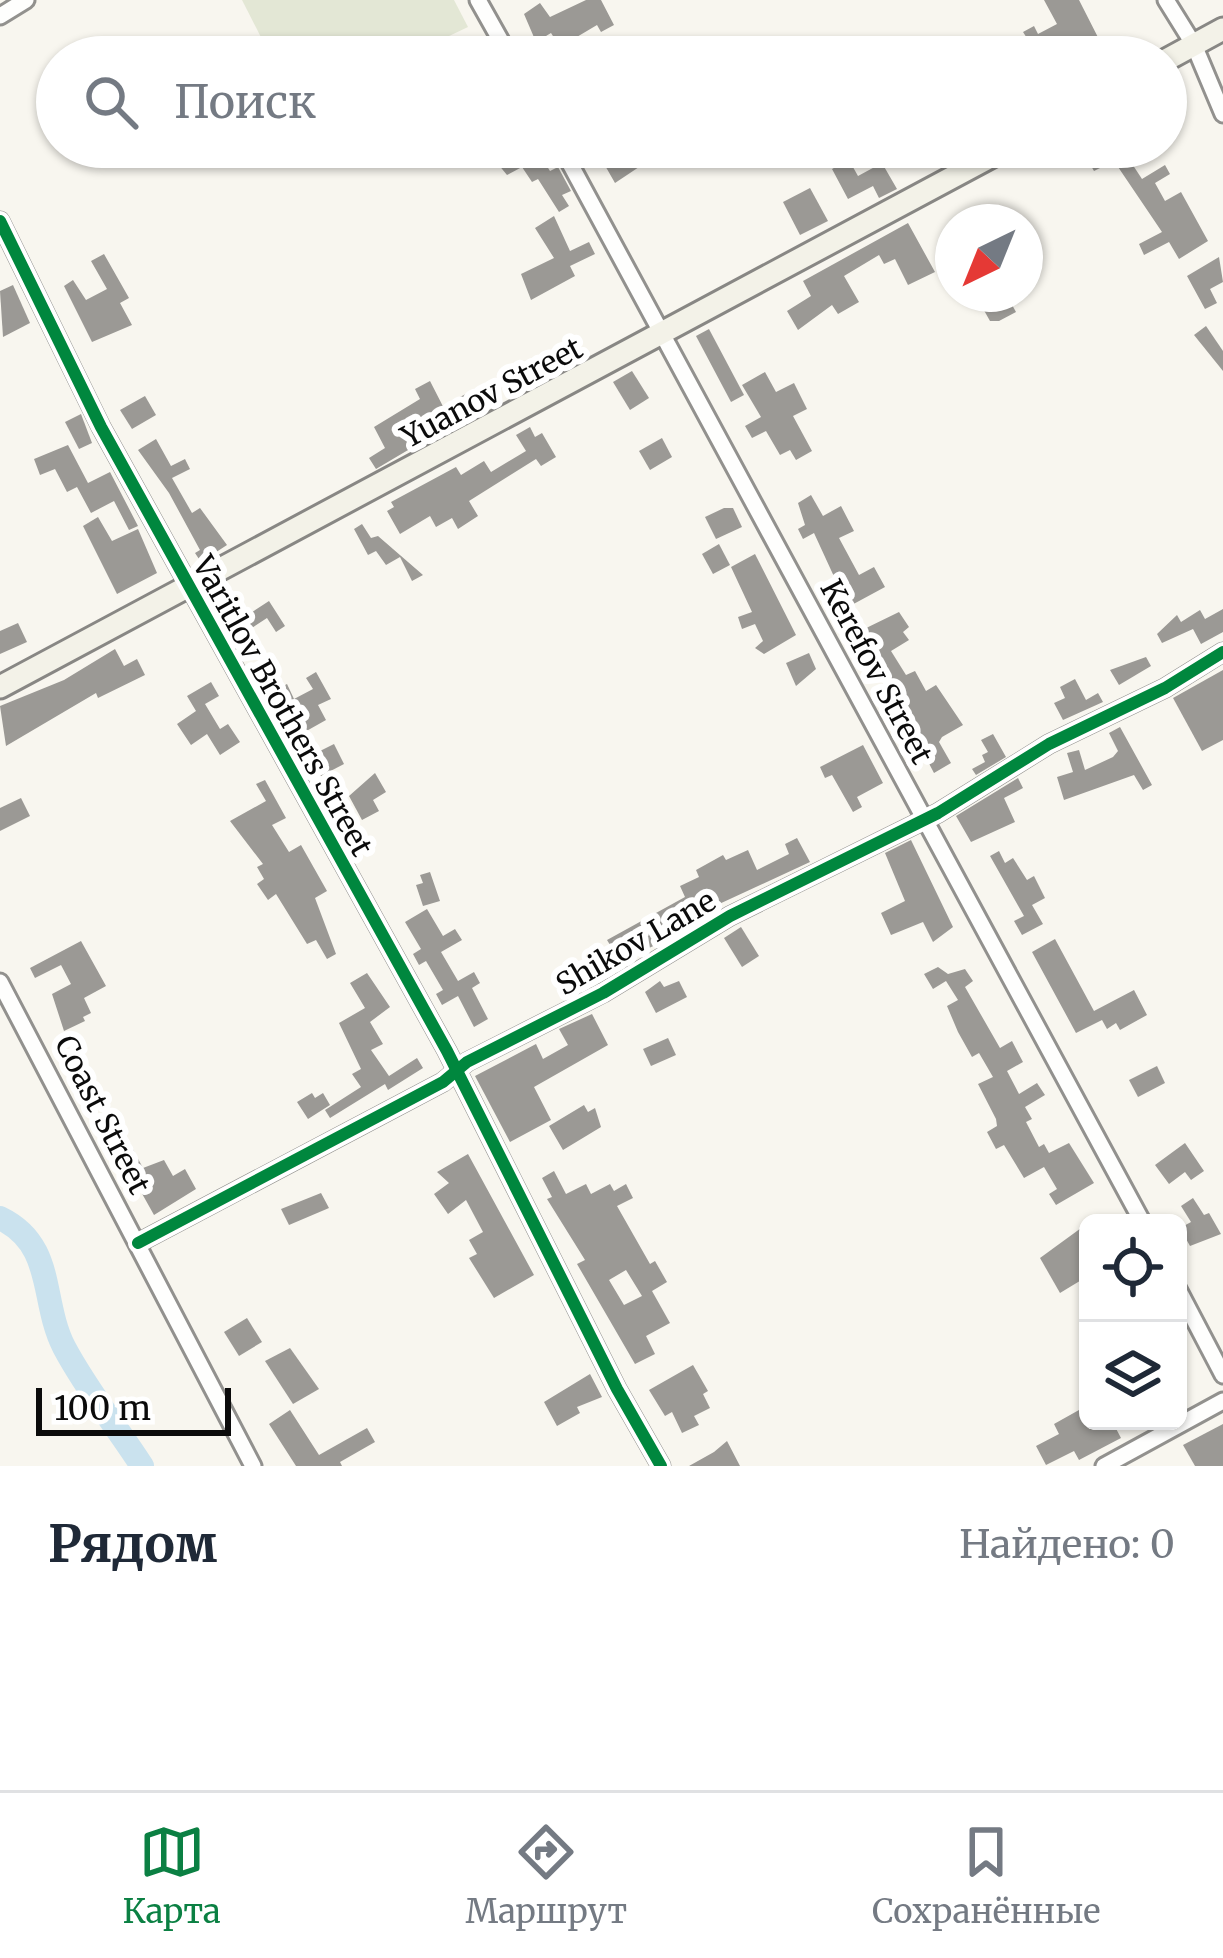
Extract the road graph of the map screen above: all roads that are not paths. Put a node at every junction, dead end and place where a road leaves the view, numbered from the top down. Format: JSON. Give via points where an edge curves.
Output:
{"nodes":[{"id":1,"x":26,"y":0,"type":"edge"},
{"id":2,"x":478,"y":0,"type":"edge"},
{"id":3,"x":1166,"y":0,"type":"edge"},
{"id":4,"x":0,"y":16,"type":"edge"},
{"id":5,"x":1223,"y":29,"type":"edge"},
{"id":6,"x":498,"y":36,"type":"edge"},
{"id":7,"x":1194,"y":45,"type":"junction"},
{"id":8,"x":1187,"y":49,"type":"edge"},
{"id":9,"x":1223,"y":114,"type":"edge"},
{"id":10,"x":572,"y":168,"type":"edge"},
{"id":11,"x":970,"y":168,"type":"edge"},
{"id":12,"x":0,"y":221,"type":"edge"},
{"id":13,"x":660,"y":337,"type":"junction"},
{"id":14,"x":187,"y":588,"type":"junction"},
{"id":15,"x":1223,"y":652,"type":"edge"},
{"id":16,"x":0,"y":687,"type":"edge"},
{"id":17,"x":923,"y":820,"type":"junction"},
{"id":18,"x":0,"y":982,"type":"edge"},
{"id":19,"x":457,"y":1072,"type":"junction"},
{"id":20,"x":1139,"y":1214,"type":"edge"},
{"id":21,"x":138,"y":1243,"type":"junction"},
{"id":22,"x":1187,"y":1306,"type":"edge"},
{"id":23,"x":1223,"y":1375,"type":"edge"},
{"id":24,"x":1223,"y":1400,"type":"edge"},
{"id":25,"x":253,"y":1466,"type":"edge"},
{"id":26,"x":662,"y":1466,"type":"edge"},
{"id":27,"x":1104,"y":1466,"type":"edge"}],
"edges":[{"from":1,"to":4,"type":"street"},
{"from":2,"to":6,"type":"street"},
{"from":3,"to":7,"type":"street"},
{"from":5,"to":7,"type":"street"},
{"from":7,"to":8,"type":"street"},
{"from":7,"to":9,"type":"street"},
{"from":10,"to":13,"type":"street","name":"Kerefov Street"},
{"from":11,"to":13,"type":"street","name":"Yuanov Street"},
{"from":12,"to":14,"type":"street","name":"Varitlov Brothers Street"},
{"from":13,"to":14,"type":"street","name":"Yuanov Street"},
{"from":13,"to":17,"type":"street","name":"Kerefov Street"},
{"from":14,"to":16,"type":"street","name":"Yuanov Street"},
{"from":14,"to":19,"type":"street","name":"Varitlov Brothers Street"},
{"from":15,"to":17,"type":"street","name":"Shikov Lane"},
{"from":17,"to":19,"type":"street","name":"Shikov Lane","via":[[730,916]]},
{"from":17,"to":20,"type":"street","name":"Kerefov Street"},
{"from":18,"to":21,"type":"street","name":"Coast Street"},
{"from":19,"to":21,"type":"street","name":"Shikov Lane"},
{"from":19,"to":26,"type":"street","name":"Varitlov Brothers Street"},
{"from":21,"to":25,"type":"street","name":"Coast Street"},
{"from":22,"to":23,"type":"street"},
{"from":24,"to":27,"type":"street"}]}
